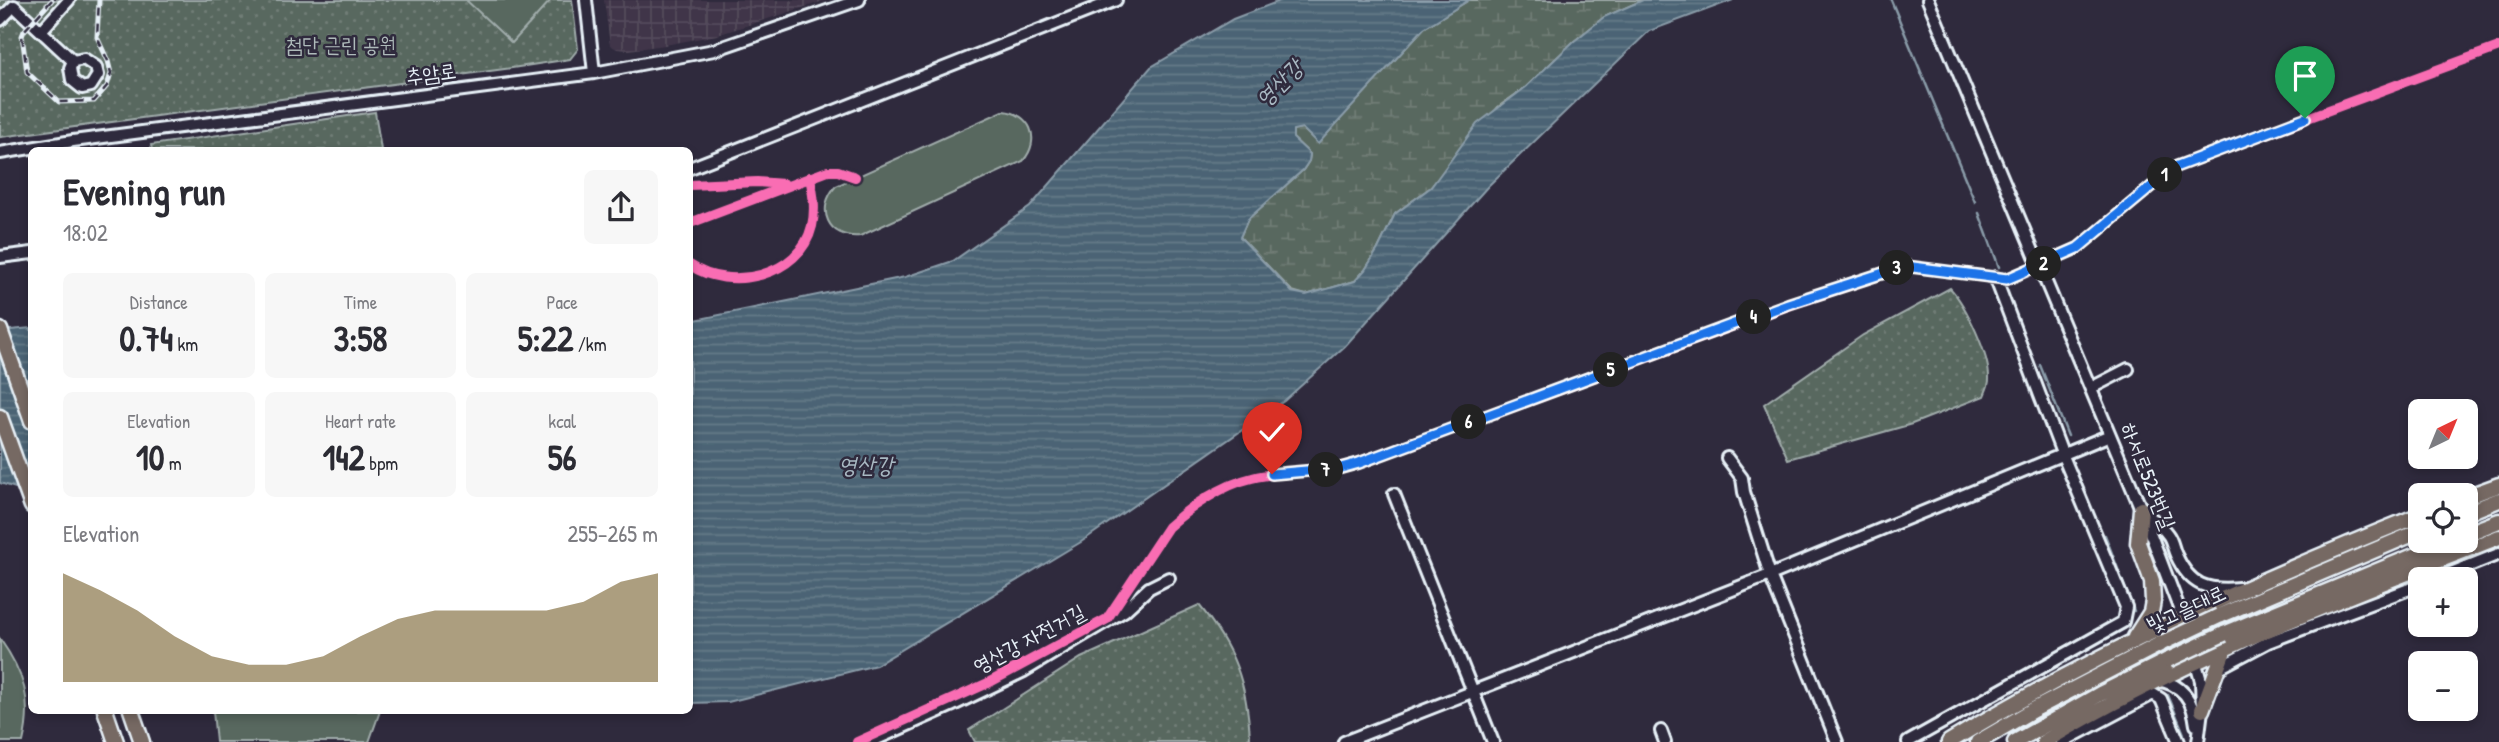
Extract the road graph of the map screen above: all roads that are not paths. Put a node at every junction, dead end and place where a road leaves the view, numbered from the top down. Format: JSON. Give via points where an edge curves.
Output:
{"nodes":[{"id":1,"x":69,"y":0,"type":"edge"},
{"id":2,"x":586,"y":0,"type":"edge"},
{"id":3,"x":859,"y":0,"type":"edge"},
{"id":4,"x":1116,"y":0,"type":"edge"},
{"id":5,"x":1928,"y":0,"type":"edge"},
{"id":6,"x":14,"y":2,"type":"edge"},
{"id":7,"x":0,"y":20,"type":"edge"},
{"id":8,"x":41,"y":31,"type":"junction"},
{"id":9,"x":73,"y":61,"type":"dead end"},
{"id":10,"x":594,"y":73,"type":"junction"},
{"id":11,"x":36,"y":147,"type":"edge"},
{"id":12,"x":28,"y":148,"type":"edge"},
{"id":13,"x":0,"y":153,"type":"edge"},
{"id":14,"x":693,"y":167,"type":"edge"},
{"id":15,"x":28,"y":254,"type":"edge"},
{"id":16,"x":0,"y":257,"type":"edge"},
{"id":17,"x":1994,"y":277,"type":"dead end"},
{"id":18,"x":0,"y":330,"type":"edge"},
{"id":19,"x":2128,"y":369,"type":"dead end"},
{"id":20,"x":2091,"y":388,"type":"junction"},
{"id":21,"x":28,"y":410,"type":"edge"},
{"id":22,"x":0,"y":417,"type":"edge"},
{"id":23,"x":2110,"y":435,"type":"junction"},
{"id":24,"x":2063,"y":456,"type":"junction"},
{"id":25,"x":1727,"y":458,"type":"dead end"},
{"id":26,"x":2499,"y":485,"type":"edge"},
{"id":27,"x":2478,"y":493,"type":"edge"},
{"id":28,"x":1394,"y":494,"type":"dead end"},
{"id":29,"x":28,"y":495,"type":"edge"},
{"id":30,"x":2499,"y":500,"type":"edge"},
{"id":31,"x":2478,"y":508,"type":"edge"},
{"id":32,"x":2141,"y":509,"type":"junction"},
{"id":33,"x":2408,"y":520,"type":"edge"},
{"id":34,"x":2499,"y":521,"type":"edge"},
{"id":35,"x":2478,"y":529,"type":"edge"},
{"id":36,"x":2408,"y":536,"type":"edge"},
{"id":37,"x":2499,"y":537,"type":"edge"},
{"id":38,"x":2423,"y":553,"type":"edge"},
{"id":39,"x":2499,"y":554,"type":"edge"},
{"id":40,"x":2466,"y":567,"type":"edge"},
{"id":41,"x":1770,"y":575,"type":"junction"},
{"id":42,"x":1169,"y":578,"type":"dead end"},
{"id":43,"x":2244,"y":587,"type":"junction"},
{"id":44,"x":2408,"y":590,"type":"edge"},
{"id":45,"x":2182,"y":616,"type":"junction"},
{"id":46,"x":2132,"y":640,"type":"junction"},
{"id":47,"x":2225,"y":641,"type":"junction"},
{"id":48,"x":2196,"y":661,"type":"junction"},
{"id":49,"x":2217,"y":669,"type":"junction"},
{"id":50,"x":2157,"y":680,"type":"junction"},
{"id":51,"x":1473,"y":692,"type":"junction"},
{"id":52,"x":2202,"y":710,"type":"junction"},
{"id":53,"x":106,"y":714,"type":"edge"},
{"id":54,"x":132,"y":714,"type":"edge"},
{"id":55,"x":1661,"y":731,"type":"dead end"},
{"id":56,"x":2198,"y":740,"type":"edge"},
{"id":57,"x":116,"y":742,"type":"edge"},
{"id":58,"x":142,"y":742,"type":"edge"},
{"id":59,"x":870,"y":742,"type":"edge"},
{"id":60,"x":1344,"y":742,"type":"edge"},
{"id":61,"x":1493,"y":742,"type":"edge"},
{"id":62,"x":1665,"y":742,"type":"edge"},
{"id":63,"x":1837,"y":742,"type":"edge"},
{"id":64,"x":1908,"y":742,"type":"edge"},
{"id":65,"x":1949,"y":742,"type":"edge"},
{"id":66,"x":1978,"y":742,"type":"edge"},
{"id":67,"x":2015,"y":742,"type":"edge"},
{"id":68,"x":2044,"y":742,"type":"edge"},
{"id":69,"x":2062,"y":742,"type":"edge"},
{"id":70,"x":2179,"y":742,"type":"edge"}],
"edges":[{"from":1,"to":8,"type":"street"},
{"from":2,"to":10,"type":"street"},
{"from":3,"to":10,"type":"street","name":"추암로","via":[[714,50]]},
{"from":4,"to":14,"type":"street"},
{"from":5,"to":20,"type":"street","name":"하서로523번길"},
{"from":6,"to":7,"type":"street"},
{"from":6,"to":8,"type":"street"},
{"from":8,"to":9,"type":"street"},
{"from":10,"to":11,"type":"street","name":"추암로"},
{"from":12,"to":13,"type":"street","name":"추암로"},
{"from":15,"to":16,"type":"street"},
{"from":17,"to":24,"type":"street"},
{"from":18,"to":21,"type":"main road"},
{"from":19,"to":20,"type":"street"},
{"from":20,"to":23,"type":"street","name":"하서로523번길"},
{"from":22,"to":29,"type":"main road"},
{"from":23,"to":24,"type":"street"},
{"from":23,"to":32,"type":"street","name":"하서로523번길"},
{"from":24,"to":41,"type":"street"},
{"from":24,"to":64,"type":"street","via":[[2126,607],[2123,622]]},
{"from":25,"to":41,"type":"street","via":[[1742,478]]},
{"from":26,"to":27,"type":"main road"},
{"from":28,"to":51,"type":"street"},
{"from":30,"to":31,"type":"main road"},
{"from":32,"to":43,"type":"street","name":"빛고을대로","via":[[2167,534],[2188,575],[2201,586],[2218,590]]},
{"from":32,"to":45,"type":"street","name":"하서로523번길"},
{"from":32,"to":46,"type":"main road","via":[[2138,543],[2152,581],[2153,601]]},
{"from":33,"to":43,"type":"main road"},
{"from":34,"to":35,"type":"main road"},
{"from":36,"to":66,"type":"main road","name":"빛고을대로","bridge":true,"via":[[2162,643]]},
{"from":37,"to":47,"type":"main road"},
{"from":38,"to":47,"type":"main road","name":"빛고을대로"},
{"from":39,"to":40,"type":"street"},
{"from":41,"to":51,"type":"street"},
{"from":41,"to":63,"type":"street"},
{"from":42,"to":59,"type":"street","via":[[1024,671]]},
{"from":43,"to":45,"type":"main road"},
{"from":44,"to":49,"type":"street","via":[[2269,642]]},
{"from":45,"to":46,"type":"main road"},
{"from":45,"to":48,"type":"street","name":"하서로523번길"},
{"from":46,"to":65,"type":"main road"},
{"from":47,"to":48,"type":"main road"},
{"from":47,"to":49,"type":"main road"},
{"from":47,"to":67,"type":"main road","name":"빛고을대로","bridge":true,"via":[[2168,660]]},
{"from":48,"to":50,"type":"main road"},
{"from":48,"to":52,"type":"street","name":"하서로523번길"},
{"from":49,"to":52,"type":"main road"},
{"from":50,"to":56,"type":"street","via":[[2185,693],[2195,713]]},
{"from":50,"to":68,"type":"main road"},
{"from":51,"to":60,"type":"street"},
{"from":51,"to":61,"type":"street"},
{"from":52,"to":56,"type":"street","name":"하서로523번길"},
{"from":53,"to":57,"type":"main road"},
{"from":54,"to":58,"type":"main road"},
{"from":55,"to":62,"type":"street"},
{"from":69,"to":70,"type":"street","via":[[2153,694],[2161,699]]}]}
